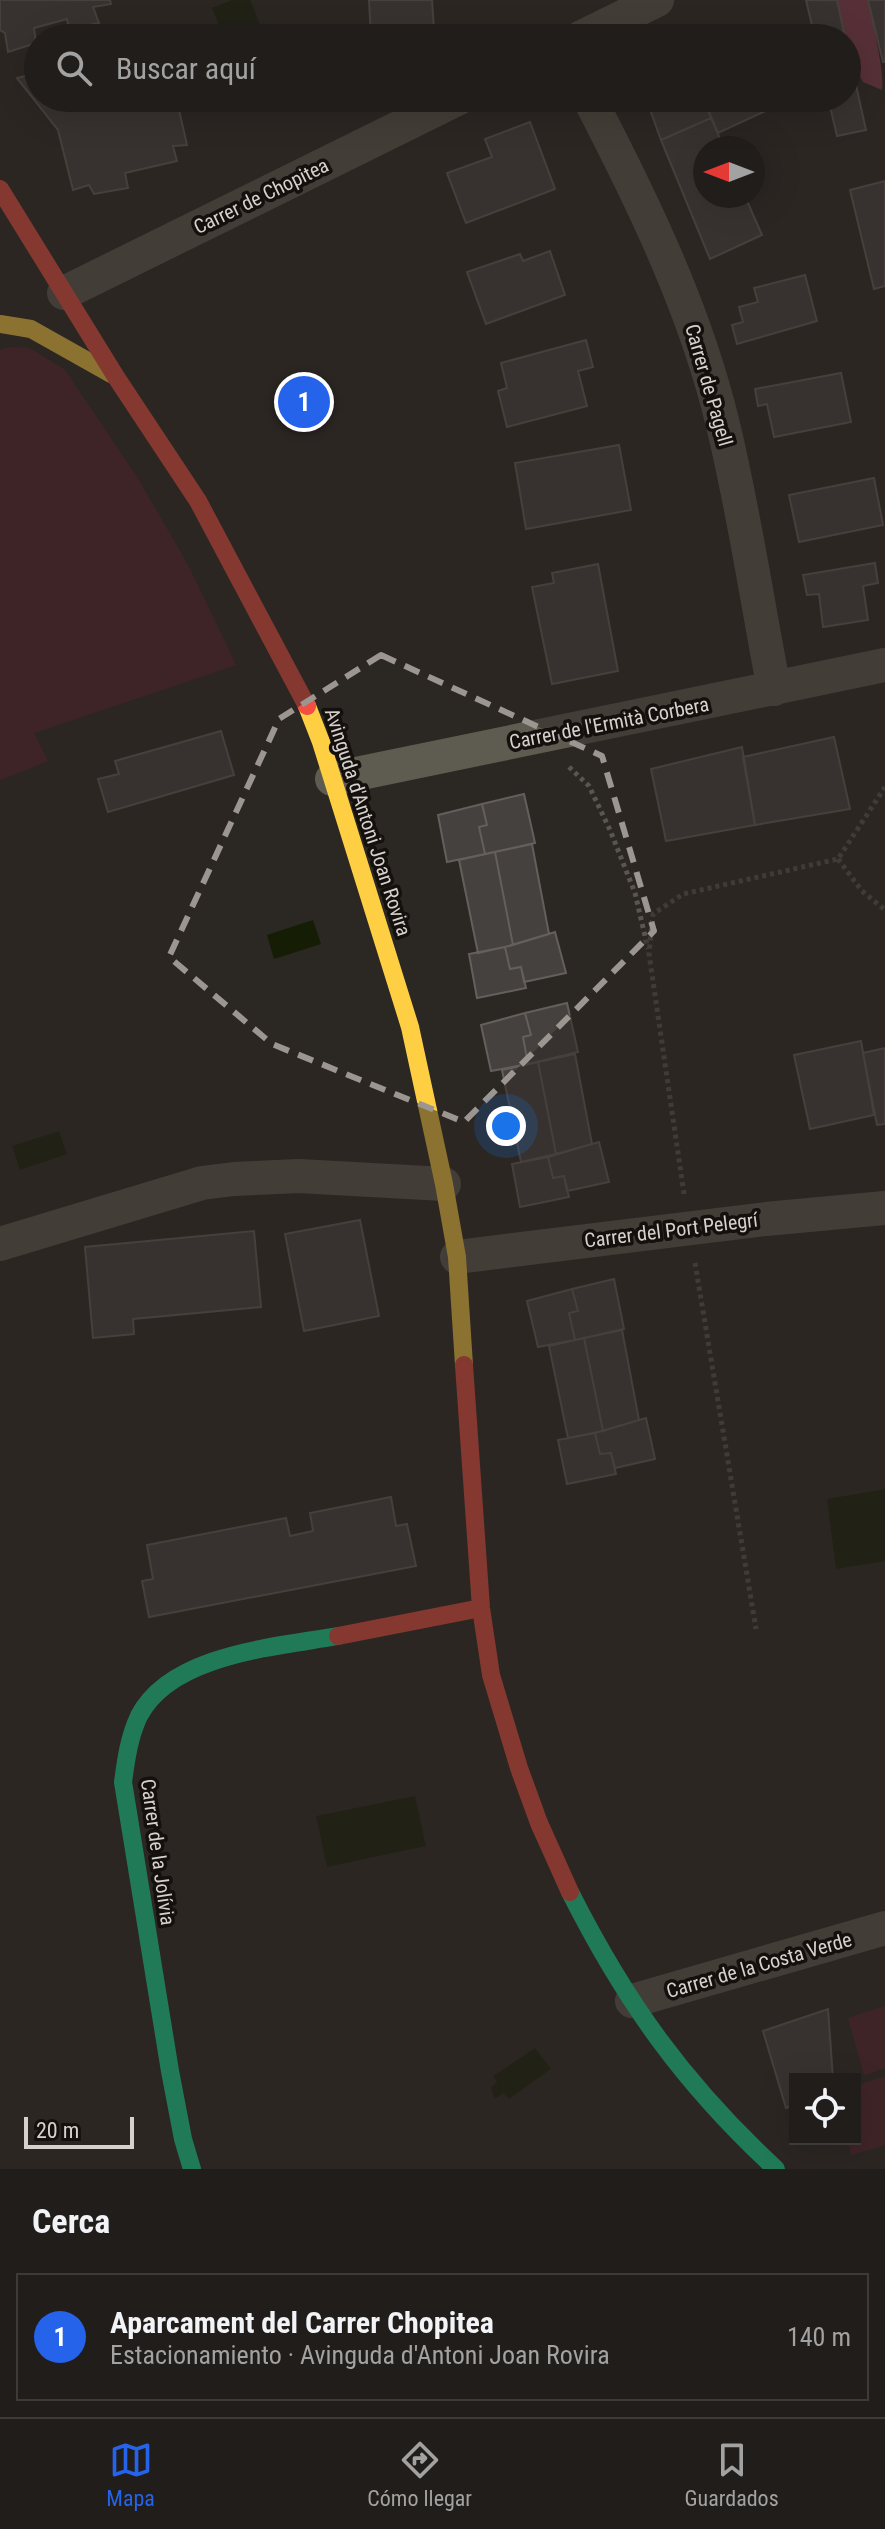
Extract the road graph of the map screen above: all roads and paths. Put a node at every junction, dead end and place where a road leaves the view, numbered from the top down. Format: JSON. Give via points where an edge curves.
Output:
{"nodes":[{"id":1,"x":657,"y":0,"type":"edge"},
{"id":2,"x":608,"y":24,"type":"edge"},
{"id":3,"x":429,"y":112,"type":"edge"},
{"id":4,"x":596,"y":112,"type":"edge"},
{"id":5,"x":0,"y":189,"type":"edge"},
{"id":6,"x":51,"y":287,"type":"junction"},
{"id":7,"x":0,"y":324,"type":"edge"},
{"id":8,"x":116,"y":377,"type":"junction"},
{"id":9,"x":885,"y":665,"type":"edge"},
{"id":10,"x":774,"y":689,"type":"junction"},
{"id":11,"x":538,"y":737,"type":"junction"},
{"id":12,"x":332,"y":779,"type":"junction"},
{"id":13,"x":885,"y":787,"type":"edge"},
{"id":14,"x":838,"y":859,"type":"junction"},
{"id":15,"x":885,"y":910,"type":"edge"},
{"id":16,"x":649,"y":954,"type":"junction"},
{"id":17,"x":444,"y":1184,"type":"junction"},
{"id":18,"x":885,"y":1208,"type":"edge"},
{"id":19,"x":689,"y":1228,"type":"junction"},
{"id":20,"x":0,"y":1244,"type":"edge"},
{"id":21,"x":457,"y":1257,"type":"junction"},
{"id":22,"x":481,"y":1608,"type":"junction"},
{"id":23,"x":756,"y":1629,"type":"dead end"},
{"id":24,"x":885,"y":1928,"type":"edge"},
{"id":25,"x":632,"y":2001,"type":"junction"},
{"id":26,"x":192,"y":2169,"type":"edge"},
{"id":27,"x":776,"y":2169,"type":"edge"}],
"edges":[{"from":1,"to":2,"type":"street"},
{"from":3,"to":6,"type":"street","name":"Carrer de Chopitea"},
{"from":4,"to":10,"type":"street","name":"Carrer de Pagell","via":[[691,320],[723,424]]},
{"from":5,"to":6,"type":"street","name":"Avinguda d'Antoni Joan Rovira"},
{"from":6,"to":8,"type":"street","name":"Avinguda d'Antoni Joan Rovira"},
{"from":7,"to":8,"type":"street","via":[[15,323],[46,334]]},
{"from":8,"to":12,"type":"street","name":"Avinguda d'Antoni Joan Rovira","via":[[239,574],[301,692]]},
{"from":9,"to":10,"type":"street","name":"Carrer de l'Ermità Corbera"},
{"from":10,"to":11,"type":"street","name":"Carrer de l'Ermità Corbera"},
{"from":11,"to":12,"type":"street","name":"Carrer de l'Ermità Corbera"},
{"from":11,"to":16,"type":"path","via":[[589,786],[635,893]]},
{"from":12,"to":17,"type":"street","name":"Avinguda d'Antoni Joan Rovira","via":[[410,1027]]},
{"from":13,"to":14,"type":"path"},
{"from":14,"to":15,"type":"path","via":[[862,891]]},
{"from":14,"to":16,"type":"path","via":[[683,894],[653,914]]},
{"from":16,"to":19,"type":"path"},
{"from":17,"to":20,"type":"street","via":[[299,1176],[202,1183]]},
{"from":17,"to":21,"type":"street","name":"Avinguda d'Antoni Joan Rovira"},
{"from":18,"to":19,"type":"street","name":"Carrer del Port Pelegrí"},
{"from":19,"to":21,"type":"street","name":"Carrer del Port Pelegrí"},
{"from":19,"to":23,"type":"path"},
{"from":21,"to":22,"type":"street","name":"Avinguda d'Antoni Joan Rovira"},
{"from":22,"to":25,"type":"street","name":"Avinguda d'Antoni Joan Rovira","via":[[501,1715],[535,1816],[580,1915]]},
{"from":22,"to":26,"type":"street","name":"Carrer de la Jolívia","via":[[197,1665],[153,1695],[139,1714],[123,1782],[170,2071]]},
{"from":24,"to":25,"type":"street","name":"Carrer de la Costa Verde"},
{"from":25,"to":27,"type":"street","name":"Avinguda d'Antoni Joan Rovira","via":[[674,2064],[743,2141]]}]}
